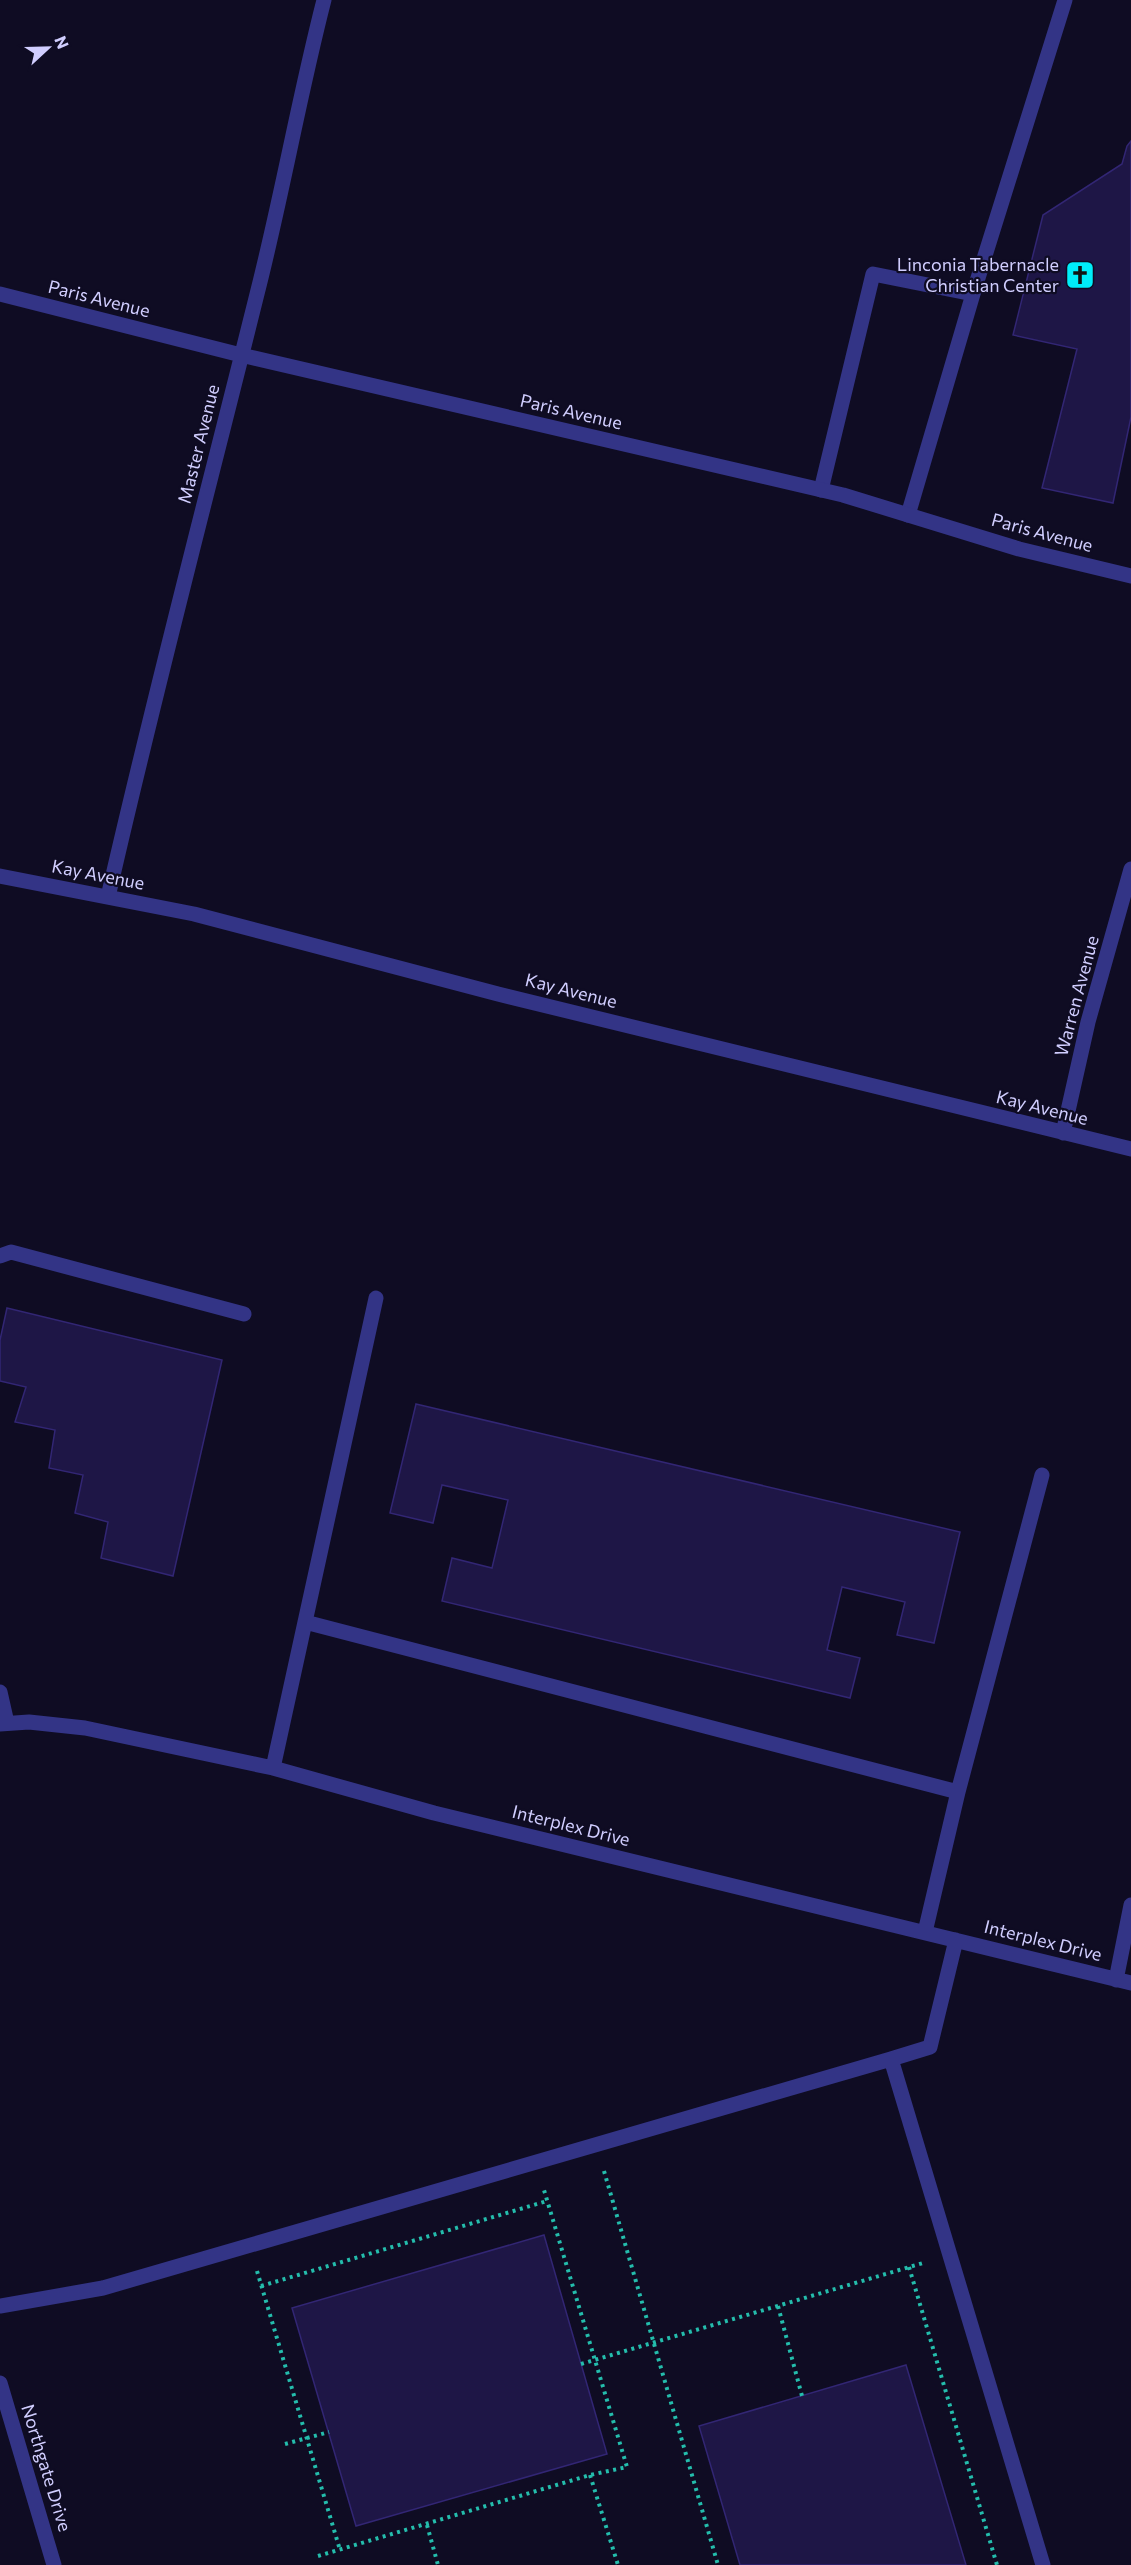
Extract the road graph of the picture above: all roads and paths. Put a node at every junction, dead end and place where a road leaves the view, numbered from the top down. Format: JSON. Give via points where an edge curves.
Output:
{"nodes":[{"id":1,"x":324,"y":0,"type":"edge"},
{"id":2,"x":1065,"y":0,"type":"edge"},
{"id":3,"x":0,"y":294,"type":"edge"},
{"id":4,"x":973,"y":294,"type":"junction"},
{"id":5,"x":241,"y":355,"type":"junction"},
{"id":6,"x":820,"y":490,"type":"junction"},
{"id":7,"x":908,"y":515,"type":"junction"},
{"id":8,"x":1131,"y":576,"type":"edge"},
{"id":9,"x":1131,"y":869,"type":"edge"},
{"id":10,"x":0,"y":876,"type":"edge"},
{"id":11,"x":108,"y":897,"type":"junction"},
{"id":12,"x":1063,"y":1133,"type":"junction"},
{"id":13,"x":1131,"y":1149,"type":"edge"},
{"id":14,"x":0,"y":1256,"type":"edge"},
{"id":15,"x":376,"y":1298,"type":"dead end"},
{"id":16,"x":244,"y":1314,"type":"dead end"},
{"id":17,"x":1042,"y":1475,"type":"dead end"},
{"id":18,"x":305,"y":1622,"type":"junction"},
{"id":19,"x":0,"y":1692,"type":"edge"},
{"id":20,"x":4,"y":1724,"type":"edge"},
{"id":21,"x":273,"y":1768,"type":"junction"},
{"id":22,"x":958,"y":1792,"type":"junction"},
{"id":23,"x":1131,"y":1905,"type":"edge"},
{"id":24,"x":925,"y":1932,"type":"junction"},
{"id":25,"x":956,"y":1940,"type":"junction"},
{"id":26,"x":1124,"y":1982,"type":"edge"},
{"id":27,"x":891,"y":2059,"type":"junction"},
{"id":28,"x":596,"y":2145,"type":"junction"},
{"id":29,"x":535,"y":2162,"type":"junction"},
{"id":30,"x":547,"y":2202,"type":"junction"},
{"id":31,"x":249,"y":2245,"type":"junction"},
{"id":32,"x":949,"y":2255,"type":"junction"},
{"id":33,"x":909,"y":2267,"type":"junction"},
{"id":34,"x":261,"y":2286,"type":"junction"},
{"id":35,"x":0,"y":2306,"type":"edge"},
{"id":36,"x":778,"y":2306,"type":"junction"},
{"id":37,"x":653,"y":2342,"type":"junction"},
{"id":38,"x":594,"y":2360,"type":"junction"},
{"id":39,"x":581,"y":2364,"type":"dead end"},
{"id":40,"x":0,"y":2383,"type":"edge"},
{"id":41,"x":802,"y":2396,"type":"dead end"},
{"id":42,"x":329,"y":2432,"type":"dead end"},
{"id":43,"x":306,"y":2439,"type":"junction"},
{"id":44,"x":285,"y":2444,"type":"dead end"},
{"id":45,"x":590,"y":2475,"type":"junction"},
{"id":46,"x":427,"y":2525,"type":"junction"},
{"id":47,"x":340,"y":2550,"type":"junction"},
{"id":48,"x":318,"y":2556,"type":"dead end"},
{"id":49,"x":54,"y":2565,"type":"edge"},
{"id":50,"x":438,"y":2565,"type":"edge"},
{"id":51,"x":618,"y":2565,"type":"edge"},
{"id":52,"x":718,"y":2565,"type":"edge"},
{"id":53,"x":997,"y":2565,"type":"edge"},
{"id":54,"x":1043,"y":2565,"type":"edge"}],
"edges":[{"from":1,"to":5,"type":"street","name":"Master Avenue"},
{"from":2,"to":4,"type":"street"},
{"from":3,"to":5,"type":"street","name":"Paris Avenue"},
{"from":4,"to":6,"type":"street","via":[[873,274]]},
{"from":4,"to":7,"type":"street"},
{"from":5,"to":6,"type":"street","name":"Paris Avenue"},
{"from":5,"to":11,"type":"street","name":"Master Avenue"},
{"from":6,"to":7,"type":"street","name":"Paris Avenue"},
{"from":7,"to":8,"type":"street","name":"Paris Avenue","via":[[1019,549]]},
{"from":9,"to":12,"type":"street","name":"Warren Avenue","via":[[1088,1022]]},
{"from":10,"to":11,"type":"street","name":"Kay Avenue"},
{"from":11,"to":12,"type":"street","name":"Kay Avenue","via":[[194,914],[498,994]]},
{"from":12,"to":13,"type":"street","name":"Kay Avenue"},
{"from":14,"to":16,"type":"street","via":[[11,1252]]},
{"from":15,"to":18,"type":"street"},
{"from":17,"to":22,"type":"street"},
{"from":18,"to":21,"type":"street"},
{"from":18,"to":22,"type":"street"},
{"from":19,"to":20,"type":"street"},
{"from":20,"to":21,"type":"street","name":"Interplex Drive","via":[[29,1722],[85,1728]]},
{"from":21,"to":24,"type":"street","name":"Interplex Drive","via":[[434,1813]]},
{"from":22,"to":24,"type":"street"},
{"from":23,"to":26,"type":"street"},
{"from":24,"to":25,"type":"street","name":"Interplex Drive"},
{"from":25,"to":26,"type":"street","name":"Interplex Drive"},
{"from":25,"to":27,"type":"street","via":[[930,2046]]},
{"from":27,"to":28,"type":"street"},
{"from":27,"to":32,"type":"street"},
{"from":28,"to":29,"type":"street"},
{"from":28,"to":37,"type":"path"},
{"from":29,"to":30,"type":"path"},
{"from":29,"to":31,"type":"street"},
{"from":30,"to":34,"type":"path"},
{"from":30,"to":38,"type":"path"},
{"from":31,"to":34,"type":"path"},
{"from":31,"to":35,"type":"street","via":[[103,2288]]},
{"from":32,"to":33,"type":"path"},
{"from":32,"to":54,"type":"street"},
{"from":33,"to":36,"type":"path"},
{"from":33,"to":53,"type":"path"},
{"from":34,"to":43,"type":"path"},
{"from":36,"to":37,"type":"path"},
{"from":36,"to":41,"type":"path"},
{"from":37,"to":38,"type":"path"},
{"from":37,"to":52,"type":"path"},
{"from":38,"to":39,"type":"path"},
{"from":38,"to":45,"type":"path","via":[[627,2467]]},
{"from":40,"to":49,"type":"street","name":"Northgate Drive"},
{"from":42,"to":43,"type":"path"},
{"from":43,"to":44,"type":"path"},
{"from":43,"to":47,"type":"path"},
{"from":45,"to":46,"type":"path"},
{"from":45,"to":51,"type":"path"},
{"from":46,"to":47,"type":"path"},
{"from":46,"to":50,"type":"path"},
{"from":47,"to":48,"type":"path"}]}
